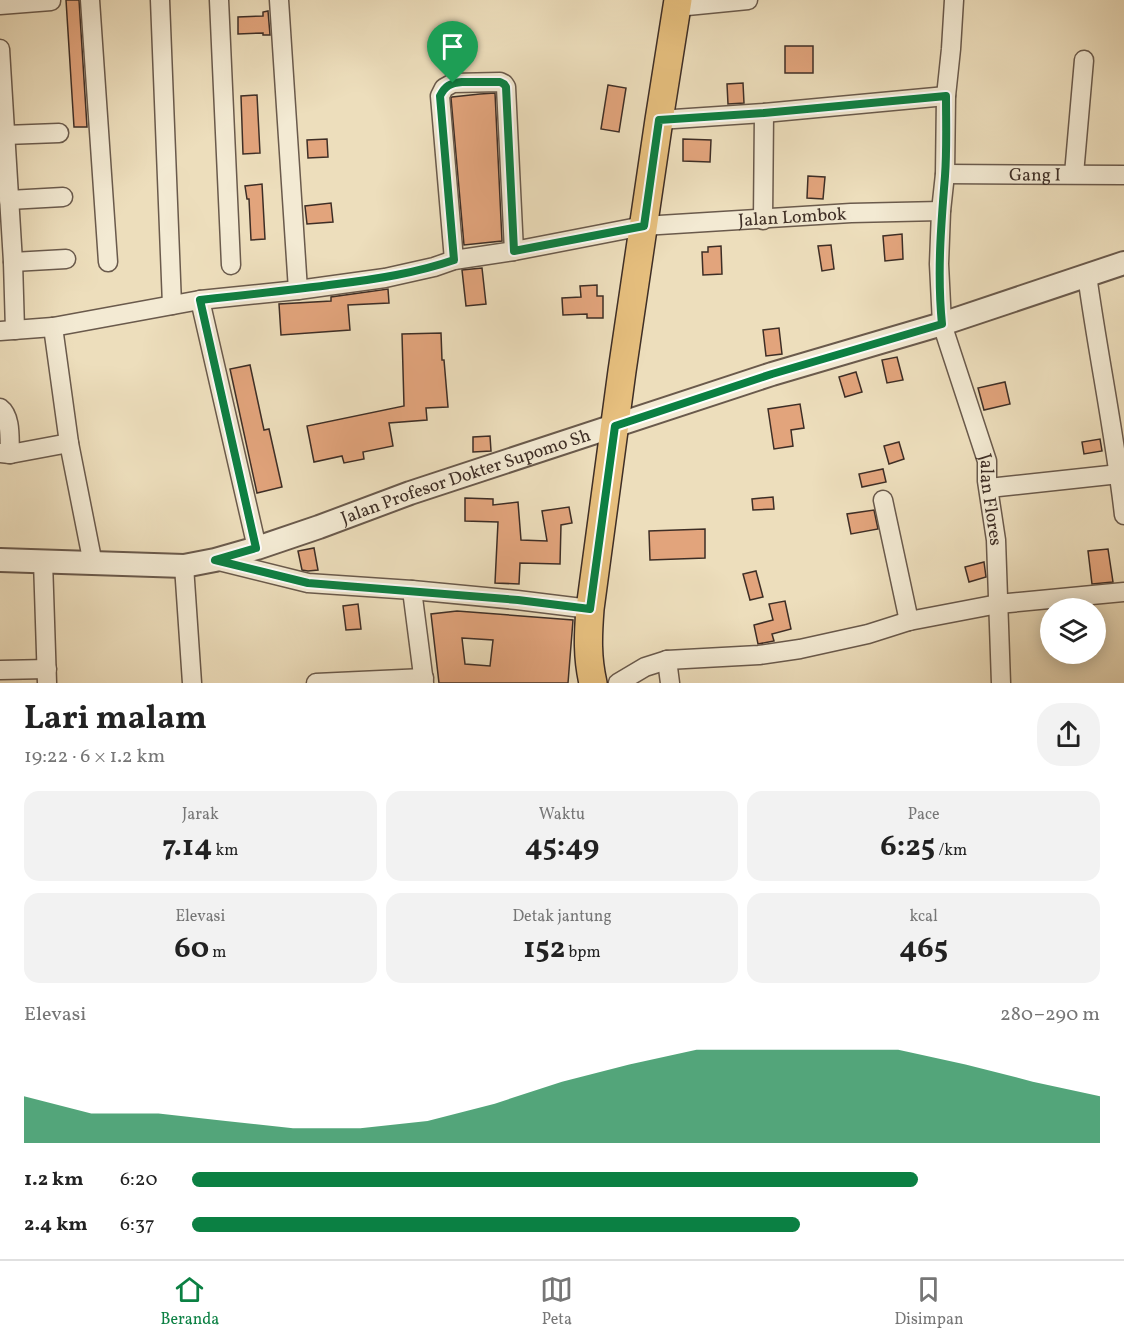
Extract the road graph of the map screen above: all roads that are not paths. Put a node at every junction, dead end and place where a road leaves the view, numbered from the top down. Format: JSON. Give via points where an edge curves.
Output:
{"nodes":[{"id":1,"x":90,"y":0,"type":"edge"},
{"id":2,"x":160,"y":0,"type":"edge"},
{"id":3,"x":219,"y":0,"type":"edge"},
{"id":4,"x":279,"y":0,"type":"edge"},
{"id":5,"x":748,"y":0,"type":"edge"},
{"id":6,"x":954,"y":0,"type":"edge"},
{"id":7,"x":51,"y":1,"type":"edge"},
{"id":8,"x":678,"y":3,"type":"edge"},
{"id":9,"x":0,"y":5,"type":"edge"},
{"id":10,"x":0,"y":49,"type":"edge"},
{"id":11,"x":1084,"y":60,"type":"dead end"},
{"id":12,"x":946,"y":96,"type":"junction"},
{"id":13,"x":764,"y":113,"type":"junction"},
{"id":14,"x":659,"y":120,"type":"junction"},
{"id":15,"x":58,"y":133,"type":"dead end"},
{"id":16,"x":5,"y":135,"type":"junction"},
{"id":17,"x":945,"y":174,"type":"junction"},
{"id":18,"x":1074,"y":174,"type":"junction"},
{"id":19,"x":1124,"y":175,"type":"edge"},
{"id":20,"x":63,"y":196,"type":"dead end"},
{"id":21,"x":9,"y":200,"type":"junction"},
{"id":22,"x":941,"y":211,"type":"junction"},
{"id":23,"x":763,"y":220,"type":"junction"},
{"id":24,"x":644,"y":226,"type":"junction"},
{"id":25,"x":514,"y":251,"type":"junction"},
{"id":26,"x":66,"y":258,"type":"dead end"},
{"id":27,"x":454,"y":260,"type":"junction"},
{"id":28,"x":13,"y":262,"type":"junction"},
{"id":29,"x":108,"y":262,"type":"dead end"},
{"id":30,"x":1124,"y":263,"type":"edge"},
{"id":31,"x":231,"y":265,"type":"dead end"},
{"id":32,"x":298,"y":290,"type":"junction"},
{"id":33,"x":1089,"y":291,"type":"junction"},
{"id":34,"x":200,"y":300,"type":"junction"},
{"id":35,"x":172,"y":305,"type":"junction"},
{"id":36,"x":942,"y":324,"type":"junction"},
{"id":37,"x":53,"y":327,"type":"junction"},
{"id":38,"x":8,"y":331,"type":"edge"},
{"id":39,"x":0,"y":408,"type":"edge"},
{"id":40,"x":1116,"y":416,"type":"edge"},
{"id":41,"x":615,"y":426,"type":"junction"},
{"id":42,"x":69,"y":443,"type":"junction"},
{"id":43,"x":5,"y":454,"type":"edge"},
{"id":44,"x":1119,"y":474,"type":"junction"},
{"id":45,"x":989,"y":488,"type":"junction"},
{"id":46,"x":883,"y":500,"type":"dead end"},
{"id":47,"x":1124,"y":515,"type":"edge"},
{"id":48,"x":256,"y":548,"type":"junction"},
{"id":49,"x":215,"y":560,"type":"junction"},
{"id":50,"x":0,"y":561,"type":"edge"},
{"id":51,"x":43,"y":561,"type":"junction"},
{"id":52,"x":93,"y":564,"type":"junction"},
{"id":53,"x":184,"y":566,"type":"junction"},
{"id":54,"x":412,"y":590,"type":"junction"},
{"id":55,"x":1124,"y":592,"type":"edge"},
{"id":56,"x":998,"y":604,"type":"junction"},
{"id":57,"x":590,"y":609,"type":"junction"},
{"id":58,"x":909,"y":621,"type":"junction"},
{"id":59,"x":667,"y":660,"type":"junction"},
{"id":60,"x":0,"y":670,"type":"edge"},
{"id":61,"x":47,"y":676,"type":"edge"},
{"id":62,"x":424,"y":681,"type":"edge"},
{"id":63,"x":192,"y":683,"type":"edge"},
{"id":64,"x":316,"y":683,"type":"edge"},
{"id":65,"x":593,"y":683,"type":"edge"},
{"id":66,"x":618,"y":683,"type":"edge"},
{"id":67,"x":670,"y":683,"type":"edge"},
{"id":68,"x":1001,"y":683,"type":"edge"}],
"edges":[{"from":1,"to":29,"type":"street"},
{"from":2,"to":35,"type":"street"},
{"from":3,"to":31,"type":"street"},
{"from":4,"to":32,"type":"street"},
{"from":5,"to":8,"type":"street"},
{"from":6,"to":12,"type":"street","name":"Jalan Flores"},
{"from":7,"to":9,"type":"street"},
{"from":8,"to":14,"type":"main road"},
{"from":10,"to":16,"type":"street"},
{"from":11,"to":18,"type":"street"},
{"from":12,"to":13,"type":"street"},
{"from":12,"to":17,"type":"street","name":"Jalan Flores"},
{"from":13,"to":14,"type":"street"},
{"from":13,"to":23,"type":"street"},
{"from":14,"to":24,"type":"main road"},
{"from":15,"to":16,"type":"street"},
{"from":16,"to":21,"type":"street"},
{"from":17,"to":18,"type":"street","name":"Gang I"},
{"from":17,"to":22,"type":"street","name":"Jalan Flores"},
{"from":18,"to":19,"type":"street","name":"Gang I"},
{"from":20,"to":21,"type":"street"},
{"from":21,"to":28,"type":"street"},
{"from":22,"to":23,"type":"street","name":"Jalan Lombok"},
{"from":22,"to":36,"type":"street","name":"Jalan Flores"},
{"from":23,"to":24,"type":"street","name":"Jalan Lombok"},
{"from":24,"to":25,"type":"street","name":"Jalan Lombok"},
{"from":24,"to":41,"type":"main road"},
{"from":25,"to":27,"type":"street","name":"Jalan Lombok"},
{"from":25,"to":27,"type":"street","via":[[506,87],[500,82],[453,83],[440,96]]},
{"from":26,"to":28,"type":"street"},
{"from":27,"to":32,"type":"street","name":"Jalan Lombok","via":[[385,278]]},
{"from":28,"to":38,"type":"street"},
{"from":30,"to":33,"type":"street","name":"Jalan Profesor Dokter Supomo Sh"},
{"from":32,"to":34,"type":"street","name":"Jalan Lombok"},
{"from":33,"to":36,"type":"street","name":"Jalan Profesor Dokter Supomo Sh"},
{"from":33,"to":40,"type":"street"},
{"from":34,"to":35,"type":"street","name":"Jalan Lombok"},
{"from":34,"to":48,"type":"street"},
{"from":35,"to":37,"type":"street","name":"Jalan Lombok"},
{"from":36,"to":41,"type":"street","name":"Jalan Profesor Dokter Supomo Sh"},
{"from":36,"to":45,"type":"street","name":"Jalan Flores","via":[[987,461]]},
{"from":37,"to":38,"type":"street","name":"Jalan Lombok"},
{"from":37,"to":42,"type":"street"},
{"from":39,"to":43,"type":"street","via":[[8,419]]},
{"from":40,"to":44,"type":"street"},
{"from":41,"to":48,"type":"street","name":"Jalan Profesor Dokter Supomo Sh"},
{"from":41,"to":57,"type":"main road"},
{"from":42,"to":43,"type":"street"},
{"from":42,"to":52,"type":"street"},
{"from":44,"to":45,"type":"street"},
{"from":44,"to":47,"type":"street"},
{"from":45,"to":56,"type":"street","name":"Jalan Flores"},
{"from":46,"to":58,"type":"street"},
{"from":48,"to":49,"type":"street","name":"Jalan Profesor Dokter Supomo Sh"},
{"from":49,"to":53,"type":"street","name":"Jalan Profesor Dokter Supomo Sh"},
{"from":49,"to":54,"type":"street","via":[[308,583]]},
{"from":50,"to":51,"type":"street","name":"Jalan Profesor Dokter Supomo Sh"},
{"from":51,"to":52,"type":"street","name":"Jalan Profesor Dokter Supomo Sh"},
{"from":51,"to":61,"type":"street"},
{"from":52,"to":53,"type":"street","name":"Jalan Profesor Dokter Supomo Sh"},
{"from":53,"to":63,"type":"street"},
{"from":54,"to":57,"type":"street"},
{"from":54,"to":62,"type":"street"},
{"from":55,"to":56,"type":"street"},
{"from":56,"to":58,"type":"street"},
{"from":56,"to":68,"type":"street","name":"Jalan Flores"},
{"from":57,"to":65,"type":"main road","via":[[587,641]]},
{"from":58,"to":59,"type":"street","via":[[800,649]]},
{"from":59,"to":66,"type":"street","via":[[645,667]]},
{"from":59,"to":67,"type":"street"},
{"from":60,"to":61,"type":"street"},
{"from":62,"to":64,"type":"street"}]}
